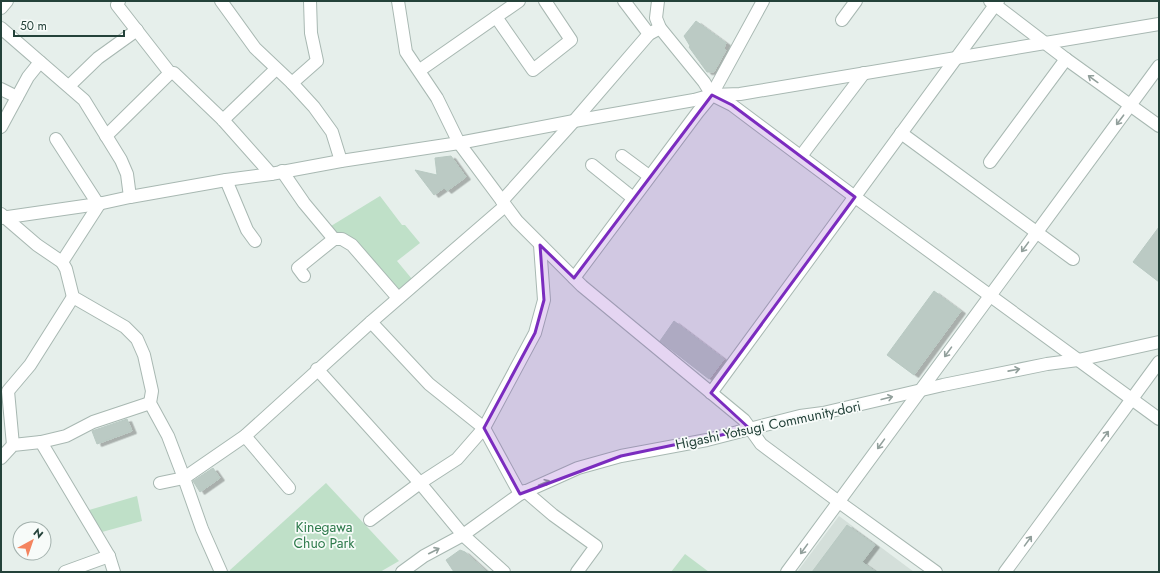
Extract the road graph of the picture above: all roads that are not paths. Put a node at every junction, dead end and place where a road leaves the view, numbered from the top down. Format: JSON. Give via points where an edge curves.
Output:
{"nodes":[{"id":1,"x":7,"y":1,"type":"edge"},
{"id":2,"x":119,"y":1,"type":"edge"},
{"id":3,"x":222,"y":1,"type":"edge"},
{"id":4,"x":310,"y":1,"type":"edge"},
{"id":5,"x":398,"y":1,"type":"edge"},
{"id":6,"x":519,"y":1,"type":"edge"},
{"id":7,"x":544,"y":1,"type":"edge"},
{"id":8,"x":624,"y":1,"type":"edge"},
{"id":9,"x":658,"y":1,"type":"edge"},
{"id":10,"x":763,"y":1,"type":"edge"},
{"id":11,"x":856,"y":1,"type":"edge"},
{"id":12,"x":994,"y":2,"type":"edge"},
{"id":13,"x":1,"y":8,"type":"edge"},
{"id":14,"x":496,"y":17,"type":"junction"},
{"id":15,"x":842,"y":20,"type":"dead end"},
{"id":16,"x":1159,"y":24,"type":"edge"},
{"id":17,"x":1,"y":28,"type":"edge"},
{"id":18,"x":137,"y":30,"type":"junction"},
{"id":19,"x":655,"y":31,"type":"junction"},
{"id":20,"x":1046,"y":43,"type":"junction"},
{"id":21,"x":956,"y":59,"type":"junction"},
{"id":22,"x":1066,"y":59,"type":"junction"},
{"id":23,"x":40,"y":62,"type":"junction"},
{"id":24,"x":1159,"y":66,"type":"edge"},
{"id":25,"x":276,"y":68,"type":"junction"},
{"id":26,"x":420,"y":70,"type":"junction"},
{"id":27,"x":170,"y":73,"type":"junction"},
{"id":28,"x":864,"y":73,"type":"junction"},
{"id":29,"x":292,"y":83,"type":"junction"},
{"id":30,"x":69,"y":86,"type":"junction"},
{"id":31,"x":1,"y":89,"type":"edge"},
{"id":32,"x":712,"y":95,"type":"junction"},
{"id":33,"x":17,"y":98,"type":"junction"},
{"id":34,"x":1131,"y":106,"type":"junction"},
{"id":35,"x":223,"y":120,"type":"junction"},
{"id":36,"x":574,"y":121,"type":"junction"},
{"id":37,"x":1,"y":126,"type":"edge"},
{"id":38,"x":1159,"y":126,"type":"edge"},
{"id":39,"x":900,"y":134,"type":"junction"},
{"id":40,"x":106,"y":136,"type":"junction"},
{"id":41,"x":56,"y":139,"type":"dead end"},
{"id":42,"x":459,"y":143,"type":"junction"},
{"id":43,"x":622,"y":156,"type":"dead end"},
{"id":44,"x":801,"y":156,"type":"junction"},
{"id":45,"x":342,"y":161,"type":"junction"},
{"id":46,"x":990,"y":162,"type":"dead end"},
{"id":47,"x":592,"y":165,"type":"dead end"},
{"id":48,"x":276,"y":173,"type":"junction"},
{"id":49,"x":649,"y":176,"type":"junction"},
{"id":50,"x":226,"y":180,"type":"junction"},
{"id":51,"x":855,"y":196,"type":"junction"},
{"id":52,"x":130,"y":197,"type":"junction"},
{"id":53,"x":633,"y":198,"type":"junction"},
{"id":54,"x":99,"y":203,"type":"junction"},
{"id":55,"x":503,"y":203,"type":"junction"},
{"id":56,"x":2,"y":216,"type":"edge"},
{"id":57,"x":1037,"y":232,"type":"junction"},
{"id":58,"x":334,"y":239,"type":"junction"},
{"id":59,"x":255,"y":241,"type":"dead end"},
{"id":60,"x":540,"y":245,"type":"junction"},
{"id":61,"x":1073,"y":259,"type":"dead end"},
{"id":62,"x":62,"y":262,"type":"junction"},
{"id":63,"x":304,"y":276,"type":"dead end"},
{"id":64,"x":574,"y":278,"type":"junction"},
{"id":65,"x":990,"y":295,"type":"junction"},
{"id":66,"x":73,"y":296,"type":"junction"},
{"id":67,"x":398,"y":298,"type":"junction"},
{"id":68,"x":371,"y":322,"type":"junction"},
{"id":69,"x":1159,"y":342,"type":"edge"},
{"id":70,"x":1078,"y":360,"type":"junction"},
{"id":71,"x":1159,"y":362,"type":"edge"},
{"id":72,"x":317,"y":370,"type":"junction"},
{"id":73,"x":921,"y":390,"type":"junction"},
{"id":74,"x":711,"y":393,"type":"junction"},
{"id":75,"x":1132,"y":399,"type":"junction"},
{"id":76,"x":150,"y":403,"type":"junction"},
{"id":77,"x":1159,"y":419,"type":"edge"},
{"id":78,"x":484,"y":428,"type":"junction"},
{"id":79,"x":750,"y":429,"type":"junction"},
{"id":80,"x":245,"y":436,"type":"junction"},
{"id":81,"x":41,"y":442,"type":"junction"},
{"id":82,"x":13,"y":445,"type":"junction"},
{"id":83,"x":1,"y":458,"type":"edge"},
{"id":84,"x":184,"y":478,"type":"junction"},
{"id":85,"x":160,"y":483,"type":"dead end"},
{"id":86,"x":420,"y":483,"type":"junction"},
{"id":87,"x":289,"y":488,"type":"dead end"},
{"id":88,"x":523,"y":492,"type":"junction"},
{"id":89,"x":838,"y":502,"type":"junction"},
{"id":90,"x":370,"y":520,"type":"dead end"},
{"id":91,"x":463,"y":535,"type":"junction"},
{"id":92,"x":109,"y":556,"type":"junction"},
{"id":93,"x":415,"y":569,"type":"edge"},
{"id":94,"x":65,"y":572,"type":"edge"},
{"id":95,"x":114,"y":572,"type":"edge"},
{"id":96,"x":221,"y":572,"type":"edge"},
{"id":97,"x":402,"y":572,"type":"edge"},
{"id":98,"x":504,"y":572,"type":"edge"},
{"id":99,"x":577,"y":572,"type":"edge"},
{"id":100,"x":787,"y":572,"type":"edge"},
{"id":101,"x":936,"y":572,"type":"edge"},
{"id":102,"x":1005,"y":572,"type":"edge"}],
"edges":[{"from":1,"to":13,"type":"street"},
{"from":2,"to":18,"type":"street","via":[[117,5]]},
{"from":3,"to":25,"type":"street","via":[[255,48]]},
{"from":4,"to":29,"type":"street","via":[[311,33],[317,61]]},
{"from":5,"to":26,"type":"street","via":[[406,52]]},
{"from":6,"to":14,"type":"street"},
{"from":7,"to":14,"type":"street","via":[[571,40],[533,70]]},
{"from":8,"to":19,"type":"street"},
{"from":9,"to":19,"type":"street"},
{"from":10,"to":32,"type":"street"},
{"from":11,"to":15,"type":"street"},
{"from":12,"to":20,"type":"street"},
{"from":12,"to":21,"type":"street"},
{"from":14,"to":26,"type":"street"},
{"from":16,"to":20,"type":"street"},
{"from":17,"to":23,"type":"street"},
{"from":18,"to":27,"type":"street"},
{"from":18,"to":30,"type":"street","via":[[98,58]]},
{"from":19,"to":32,"type":"street","via":[[704,82]]},
{"from":19,"to":36,"type":"street"},
{"from":20,"to":21,"type":"street"},
{"from":20,"to":22,"type":"street"},
{"from":21,"to":28,"type":"street"},
{"from":21,"to":39,"type":"street"},
{"from":34,"to":22,"type":"street","one_way":true},
{"from":22,"to":46,"type":"street"},
{"from":23,"to":30,"type":"street"},
{"from":23,"to":33,"type":"street","via":[[28,77]]},
{"from":24,"to":34,"type":"street"},
{"from":25,"to":29,"type":"street"},
{"from":25,"to":35,"type":"street"},
{"from":26,"to":42,"type":"street"},
{"from":27,"to":35,"type":"street","via":[[174,73]]},
{"from":27,"to":40,"type":"street"},
{"from":28,"to":32,"type":"street","via":[[740,94]]},
{"from":28,"to":44,"type":"street"},
{"from":29,"to":45,"type":"street","via":[[332,132]]},
{"from":30,"to":40,"type":"street","via":[[84,100]]},
{"from":31,"to":33,"type":"street"},
{"from":32,"to":36,"type":"street"},
{"from":32,"to":44,"type":"street","via":[[732,105]]},
{"from":32,"to":49,"type":"street"},
{"from":33,"to":37,"type":"street"},
{"from":34,"to":38,"type":"street"},
{"from":34,"to":57,"type":"street","one_way":true},
{"from":35,"to":48,"type":"street"},
{"from":36,"to":42,"type":"street"},
{"from":36,"to":55,"type":"street"},
{"from":39,"to":51,"type":"street"},
{"from":39,"to":57,"type":"street"},
{"from":40,"to":52,"type":"street","via":[[127,174]]},
{"from":41,"to":54,"type":"street"},
{"from":42,"to":45,"type":"street"},
{"from":42,"to":55,"type":"street"},
{"from":43,"to":49,"type":"street"},
{"from":44,"to":51,"type":"street"},
{"from":45,"to":48,"type":"street"},
{"from":47,"to":53,"type":"street"},
{"from":48,"to":50,"type":"street"},
{"from":48,"to":58,"type":"street"},
{"from":49,"to":53,"type":"street"},
{"from":50,"to":52,"type":"street"},
{"from":50,"to":59,"type":"street","via":[[247,230]]},
{"from":51,"to":65,"type":"street"},
{"from":51,"to":74,"type":"street"},
{"from":52,"to":54,"type":"street"},
{"from":53,"to":64,"type":"street"},
{"from":54,"to":56,"type":"street"},
{"from":54,"to":62,"type":"street"},
{"from":55,"to":60,"type":"street","via":[[516,221]]},
{"from":55,"to":67,"type":"street"},
{"from":56,"to":62,"type":"street"},
{"from":57,"to":61,"type":"street"},
{"from":57,"to":65,"type":"street","one_way":true},
{"from":58,"to":63,"type":"street","via":[[298,268]]},
{"from":58,"to":67,"type":"street","via":[[342,239],[352,245]]},
{"from":60,"to":64,"type":"street"},
{"from":60,"to":78,"type":"street","via":[[544,300],[535,333]]},
{"from":62,"to":66,"type":"street"},
{"from":64,"to":74,"type":"street"},
{"from":65,"to":70,"type":"street"},
{"from":65,"to":73,"type":"street","one_way":true},
{"from":66,"to":76,"type":"street","via":[[125,327],[137,339],[144,355],[152,391]]},
{"from":66,"to":82,"type":"street","via":[[30,365],[8,391]]},
{"from":67,"to":68,"type":"street"},
{"from":68,"to":72,"type":"street"},
{"from":68,"to":78,"type":"street","via":[[428,384]]},
{"from":69,"to":70,"type":"street","name":"Higashi Yotsugi Community-dori"},
{"from":73,"to":70,"type":"street","name":"Higashi Yotsugi Community-dori","one_way":true,"via":[[1004,372]]},
{"from":70,"to":75,"type":"street"},
{"from":71,"to":75,"type":"street"},
{"from":72,"to":80,"type":"street"},
{"from":72,"to":86,"type":"street"},
{"from":79,"to":73,"type":"street","name":"Higashi Yotsugi Community-dori","one_way":true},
{"from":73,"to":89,"type":"street","one_way":true},
{"from":74,"to":79,"type":"street","via":[[744,420]]},
{"from":75,"to":77,"type":"street"},
{"from":102,"to":75,"type":"street","one_way":true},
{"from":76,"to":81,"type":"street","via":[[93,422],[66,436]]},
{"from":76,"to":84,"type":"street","via":[[168,436]]},
{"from":78,"to":86,"type":"street","via":[[457,459]]},
{"from":78,"to":88,"type":"street","via":[[508,473]]},
{"from":88,"to":79,"type":"street","name":"Higashi Yotsugi Community-dori","one_way":true,"via":[[578,468],[621,456]]},
{"from":79,"to":89,"type":"street","via":[[761,444]]},
{"from":80,"to":84,"type":"street"},
{"from":80,"to":87,"type":"street"},
{"from":81,"to":82,"type":"street"},
{"from":81,"to":92,"type":"street"},
{"from":82,"to":83,"type":"street"},
{"from":84,"to":85,"type":"street"},
{"from":84,"to":96,"type":"street"},
{"from":86,"to":90,"type":"street"},
{"from":86,"to":91,"type":"street"},
{"from":88,"to":91,"type":"street","name":"Higashi Yotsugi Community-dori"},
{"from":88,"to":99,"type":"street","via":[[596,546]]},
{"from":89,"to":100,"type":"street","one_way":true},
{"from":89,"to":101,"type":"street"},
{"from":93,"to":91,"type":"street","name":"Higashi Yotsugi Community-dori","one_way":true,"via":[[424,556]]},
{"from":91,"to":98,"type":"street"},
{"from":92,"to":94,"type":"street"},
{"from":92,"to":95,"type":"street"},
{"from":93,"to":97,"type":"street","name":"Higashi Yotsugi Community-dori"}]}
